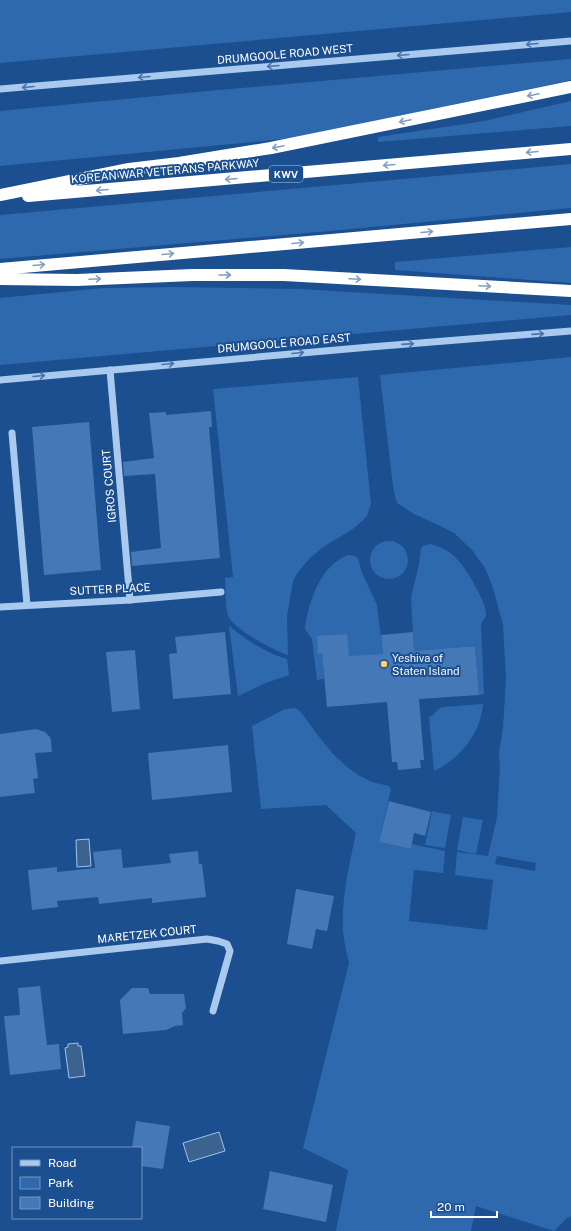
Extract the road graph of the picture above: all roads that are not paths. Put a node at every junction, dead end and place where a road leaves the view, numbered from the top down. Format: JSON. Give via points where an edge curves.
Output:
{"nodes":[{"id":1,"x":571,"y":41,"type":"edge"},
{"id":2,"x":571,"y":87,"type":"edge"},
{"id":3,"x":0,"y":89,"type":"edge"},
{"id":4,"x":571,"y":149,"type":"edge"},
{"id":5,"x":0,"y":195,"type":"edge"},
{"id":6,"x":0,"y":199,"type":"edge"},
{"id":7,"x":571,"y":219,"type":"edge"},
{"id":8,"x":0,"y":269,"type":"edge"},
{"id":9,"x":0,"y":279,"type":"edge"},
{"id":10,"x":571,"y":291,"type":"edge"},
{"id":11,"x":571,"y":332,"type":"edge"},
{"id":12,"x":110,"y":370,"type":"junction"},
{"id":13,"x":0,"y":380,"type":"edge"},
{"id":14,"x":12,"y":433,"type":"dead end"},
{"id":15,"x":221,"y":592,"type":"dead end"},
{"id":16,"x":130,"y":600,"type":"junction"},
{"id":17,"x":27,"y":605,"type":"junction"},
{"id":18,"x":0,"y":607,"type":"edge"},
{"id":19,"x":0,"y":961,"type":"edge"},
{"id":20,"x":213,"y":1011,"type":"dead end"}],
"edges":[{"from":1,"to":3,"type":"street","name":"DRUMGOOLE ROAD WEST","one_way":true},
{"from":2,"to":5,"type":"highway","one_way":true,"via":[[271,148],[130,169]]},
{"from":4,"to":6,"type":"highway","name":"KOREAN WAR VETERANS PARKWAY","number":"KWV","one_way":true},
{"from":8,"to":7,"type":"highway","one_way":true},
{"from":9,"to":10,"type":"highway","one_way":true,"via":[[77,280],[192,275],[284,275]]},
{"from":12,"to":11,"type":"street","name":"DRUMGOOLE ROAD EAST","one_way":true,"via":[[362,347]]},
{"from":13,"to":12,"type":"street","name":"DRUMGOOLE ROAD EAST","one_way":true},
{"from":12,"to":16,"type":"street","name":"IGROS COURT"},
{"from":14,"to":17,"type":"street"},
{"from":15,"to":16,"type":"street","name":"SUTTER PLACE"},
{"from":16,"to":17,"type":"street","name":"SUTTER PLACE"},
{"from":17,"to":18,"type":"street","name":"SUTTER PLACE"},
{"from":19,"to":20,"type":"street","name":"MARETZEK COURT","via":[[206,939],[218,940],[227,944],[230,951]]}]}
